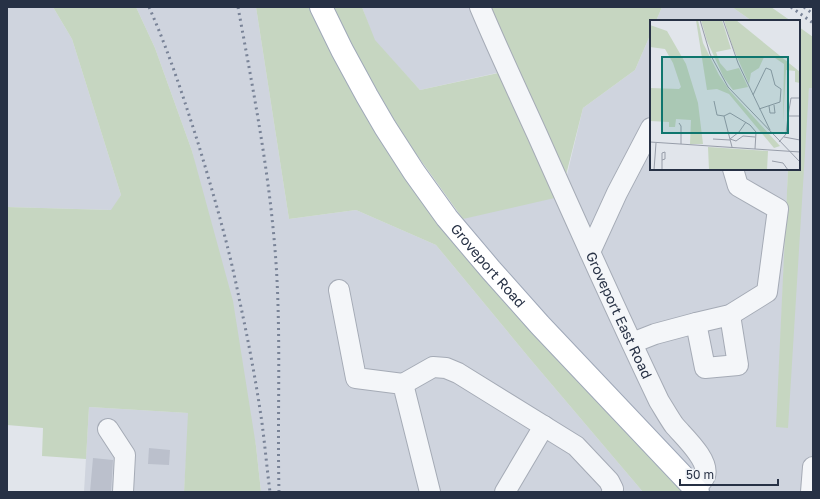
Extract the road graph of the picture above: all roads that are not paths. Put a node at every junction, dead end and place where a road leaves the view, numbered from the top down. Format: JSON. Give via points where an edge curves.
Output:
{"nodes":[{"id":1,"x":321,"y":7,"type":"edge"},
{"id":2,"x":480,"y":7,"type":"edge"},
{"id":3,"x":650,"y":130,"type":"edge"},
{"id":4,"x":734,"y":170,"type":"edge"},
{"id":5,"x":590,"y":252,"type":"junction"},
{"id":6,"x":339,"y":290,"type":"dead end"},
{"id":7,"x":730,"y":315,"type":"junction"},
{"id":8,"x":696,"y":323,"type":"junction"},
{"id":9,"x":632,"y":343,"type":"junction"},
{"id":10,"x":404,"y":384,"type":"junction"},
{"id":11,"x":544,"y":426,"type":"junction"},
{"id":12,"x":108,"y":430,"type":"dead end"},
{"id":13,"x":813,"y":467,"type":"edge"},
{"id":14,"x":697,"y":490,"type":"edge"},
{"id":15,"x":123,"y":492,"type":"edge"},
{"id":16,"x":430,"y":492,"type":"edge"},
{"id":17,"x":505,"y":492,"type":"edge"},
{"id":18,"x":612,"y":492,"type":"edge"},
{"id":19,"x":811,"y":492,"type":"edge"}],
"edges":[{"from":1,"to":14,"type":"main road","name":"Groveport Road","via":[[378,114],[414,172],[447,218],[540,325]]},
{"from":2,"to":5,"type":"lane","name":"Groveport East Road"},
{"from":3,"to":5,"type":"lane"},
{"from":4,"to":7,"type":"lane","via":[[738,186],[778,209],[767,292]]},
{"from":5,"to":9,"type":"lane","name":"Groveport East Road"},
{"from":6,"to":10,"type":"lane","via":[[356,378]]},
{"from":7,"to":8,"type":"lane"},
{"from":7,"to":8,"type":"lane","via":[[738,365],[705,368]]},
{"from":8,"to":9,"type":"lane"},
{"from":9,"to":14,"type":"lane","name":"Groveport East Road","via":[[673,424],[704,463],[705,476]]},
{"from":10,"to":11,"type":"lane","via":[[433,368],[446,368]]},
{"from":10,"to":16,"type":"lane"},
{"from":11,"to":17,"type":"lane"},
{"from":11,"to":18,"type":"lane","via":[[576,446],[609,481]]},
{"from":12,"to":15,"type":"lane","via":[[125,455]]},
{"from":13,"to":19,"type":"lane"}]}
